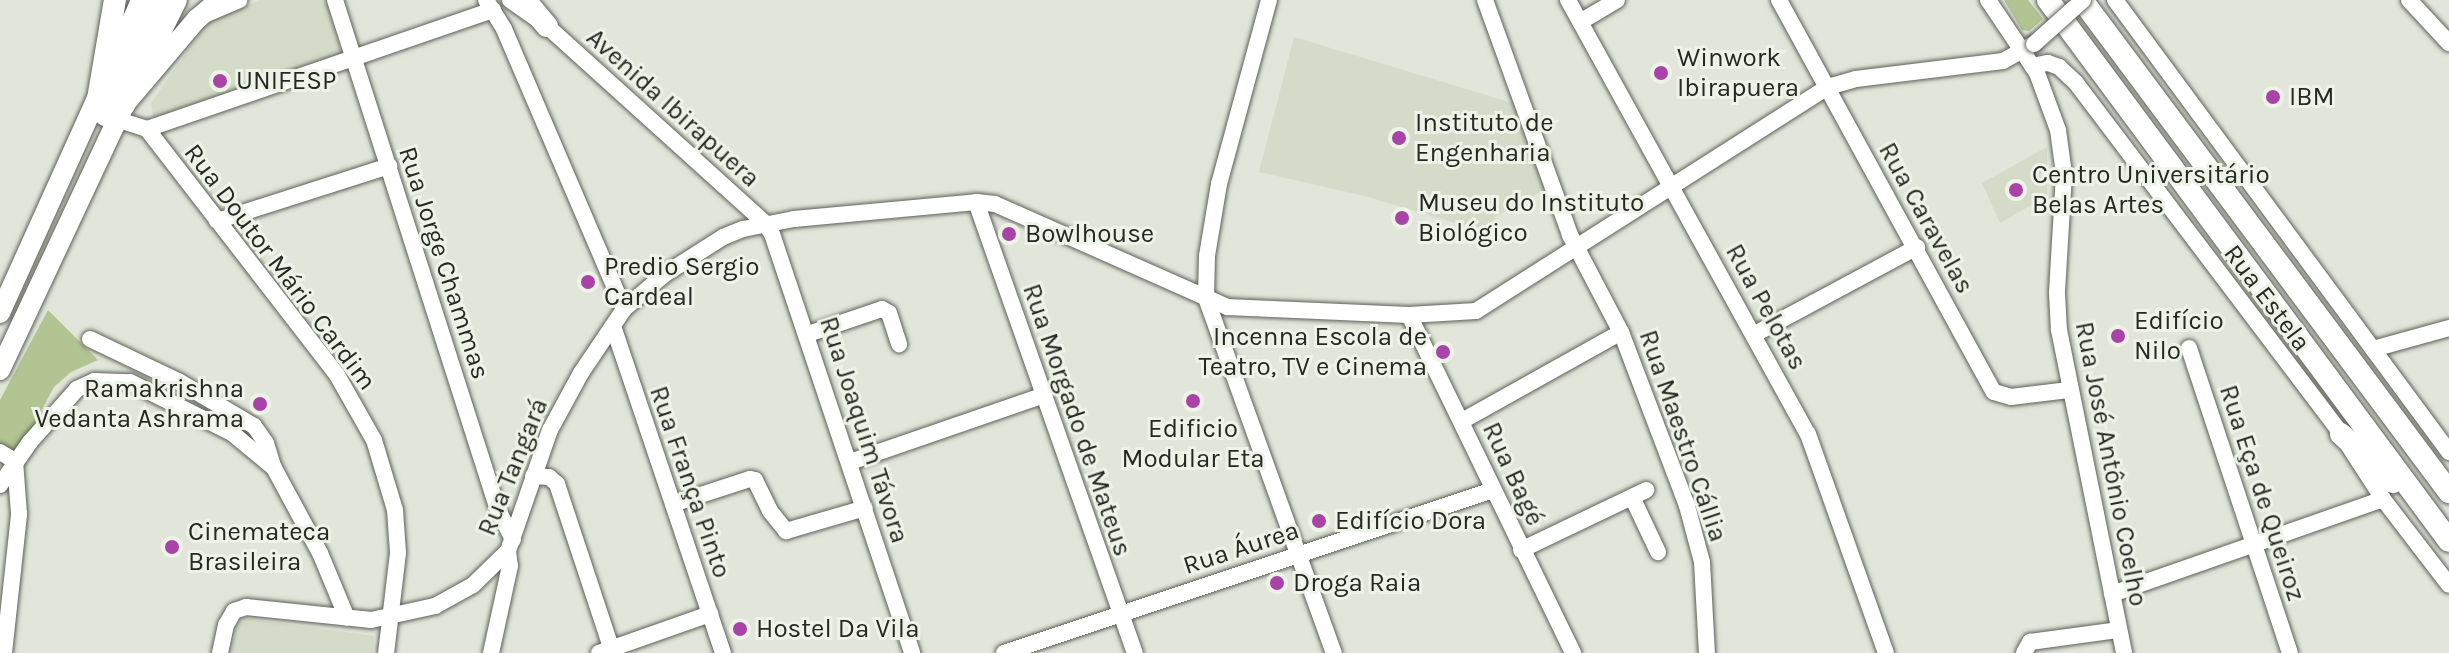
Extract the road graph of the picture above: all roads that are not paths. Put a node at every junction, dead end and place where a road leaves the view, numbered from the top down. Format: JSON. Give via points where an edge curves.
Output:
{"nodes":[{"id":1,"x":115,"y":0,"type":"edge"},
{"id":2,"x":141,"y":0,"type":"edge"},
{"id":3,"x":159,"y":0,"type":"edge"},
{"id":4,"x":176,"y":0,"type":"edge"},
{"id":5,"x":220,"y":0,"type":"edge"},
{"id":6,"x":239,"y":0,"type":"edge"},
{"id":7,"x":335,"y":0,"type":"edge"},
{"id":8,"x":510,"y":0,"type":"edge"},
{"id":9,"x":525,"y":0,"type":"edge"},
{"id":10,"x":1269,"y":0,"type":"edge"},
{"id":11,"x":1485,"y":0,"type":"edge"},
{"id":12,"x":1568,"y":0,"type":"edge"},
{"id":13,"x":1617,"y":0,"type":"edge"},
{"id":14,"x":1779,"y":0,"type":"edge"},
{"id":15,"x":1988,"y":0,"type":"edge"},
{"id":16,"x":2048,"y":0,"type":"edge"},
{"id":17,"x":2082,"y":0,"type":"edge"},
{"id":18,"x":2115,"y":0,"type":"edge"},
{"id":19,"x":2409,"y":0,"type":"edge"},
{"id":20,"x":490,"y":5,"type":"edge"},
{"id":21,"x":197,"y":19,"type":"junction"},
{"id":22,"x":1580,"y":22,"type":"junction"},
{"id":23,"x":547,"y":26,"type":"junction"},
{"id":24,"x":2449,"y":43,"type":"edge"},
{"id":25,"x":2029,"y":54,"type":"junction"},
{"id":26,"x":354,"y":60,"type":"junction"},
{"id":27,"x":1828,"y":87,"type":"junction"},
{"id":28,"x":98,"y":99,"type":"junction"},
{"id":29,"x":121,"y":103,"type":"junction"},
{"id":30,"x":147,"y":129,"type":"junction"},
{"id":31,"x":389,"y":166,"type":"junction"},
{"id":32,"x":1671,"y":184,"type":"junction"},
{"id":33,"x":976,"y":202,"type":"junction"},
{"id":34,"x":217,"y":221,"type":"junction"},
{"id":35,"x":765,"y":223,"type":"junction"},
{"id":36,"x":1576,"y":246,"type":"junction"},
{"id":37,"x":1917,"y":247,"type":"junction"},
{"id":38,"x":1206,"y":298,"type":"junction"},
{"id":39,"x":3,"y":306,"type":"edge"},
{"id":40,"x":624,"y":309,"type":"junction"},
{"id":41,"x":1409,"y":315,"type":"junction"},
{"id":42,"x":613,"y":326,"type":"junction"},
{"id":43,"x":2449,"y":328,"type":"edge"},
{"id":44,"x":1621,"y":332,"type":"junction"},
{"id":45,"x":808,"y":334,"type":"junction"},
{"id":46,"x":1755,"y":334,"type":"junction"},
{"id":47,"x":90,"y":339,"type":"dead end"},
{"id":48,"x":899,"y":344,"type":"dead end"},
{"id":49,"x":2189,"y":348,"type":"dead end"},
{"id":50,"x":2373,"y":349,"type":"junction"},
{"id":51,"x":0,"y":370,"type":"edge"},
{"id":52,"x":2069,"y":390,"type":"junction"},
{"id":53,"x":1042,"y":396,"type":"junction"},
{"id":54,"x":1462,"y":421,"type":"junction"},
{"id":55,"x":2341,"y":434,"type":"junction"},
{"id":56,"x":0,"y":452,"type":"edge"},
{"id":57,"x":2449,"y":452,"type":"edge"},
{"id":58,"x":15,"y":461,"type":"junction"},
{"id":59,"x":850,"y":462,"type":"junction"},
{"id":60,"x":274,"y":468,"type":"junction"},
{"id":61,"x":533,"y":476,"type":"junction"},
{"id":62,"x":0,"y":485,"type":"edge"},
{"id":63,"x":1493,"y":490,"type":"junction"},
{"id":64,"x":2449,"y":492,"type":"edge"},
{"id":65,"x":2415,"y":497,"type":"junction"},
{"id":66,"x":2383,"y":499,"type":"junction"},
{"id":67,"x":673,"y":504,"type":"junction"},
{"id":68,"x":865,"y":508,"type":"junction"},
{"id":69,"x":2449,"y":541,"type":"edge"},
{"id":70,"x":510,"y":545,"type":"junction"},
{"id":71,"x":2254,"y":545,"type":"junction"},
{"id":72,"x":1521,"y":550,"type":"junction"},
{"id":73,"x":1658,"y":552,"type":"dead end"},
{"id":74,"x":1299,"y":554,"type":"junction"},
{"id":75,"x":2449,"y":585,"type":"edge"},
{"id":76,"x":2112,"y":594,"type":"junction"},
{"id":77,"x":710,"y":614,"type":"junction"},
{"id":78,"x":1121,"y":614,"type":"junction"},
{"id":79,"x":393,"y":616,"type":"junction"},
{"id":80,"x":347,"y":618,"type":"junction"},
{"id":81,"x":2119,"y":630,"type":"junction"},
{"id":82,"x":608,"y":651,"type":"edge"},
{"id":83,"x":4,"y":653,"type":"edge"},
{"id":84,"x":220,"y":653,"type":"edge"},
{"id":85,"x":386,"y":653,"type":"edge"},
{"id":86,"x":491,"y":653,"type":"edge"},
{"id":87,"x":723,"y":653,"type":"edge"},
{"id":88,"x":912,"y":653,"type":"edge"},
{"id":89,"x":1004,"y":653,"type":"edge"},
{"id":90,"x":1135,"y":653,"type":"edge"},
{"id":91,"x":1334,"y":653,"type":"edge"},
{"id":92,"x":1573,"y":653,"type":"edge"},
{"id":93,"x":1707,"y":653,"type":"edge"},
{"id":94,"x":1886,"y":653,"type":"edge"},
{"id":95,"x":2024,"y":653,"type":"edge"},
{"id":96,"x":2124,"y":653,"type":"edge"},
{"id":97,"x":2290,"y":653,"type":"edge"}],
"edges":[{"from":1,"to":28,"type":"highway"},
{"from":2,"to":28,"type":"main road"},
{"from":3,"to":29,"type":"main road"},
{"from":4,"to":29,"type":"highway"},
{"from":5,"to":21,"type":"main road"},
{"from":6,"to":21,"type":"street"},
{"from":7,"to":26,"type":"street","name":"Rua Jorge Chammas"},
{"from":8,"to":23,"type":"street","name":"Avenida Ibirapuera"},
{"from":9,"to":23,"type":"highway"},
{"from":10,"to":38,"type":"street","via":[[1219,184]]},
{"from":11,"to":36,"type":"street","name":"Rua Maestro Cállia"},
{"from":12,"to":22,"type":"street","name":"Rua Pelotas"},
{"from":13,"to":22,"type":"street"},
{"from":14,"to":27,"type":"street","name":"Rua Caravelas"},
{"from":15,"to":25,"type":"street","name":"Rua José Antônio Coelho"},
{"from":16,"to":65,"type":"highway"},
{"from":17,"to":25,"type":"street","bridge":true},
{"from":17,"to":64,"type":"highway"},
{"from":18,"to":50,"type":"street"},
{"from":19,"to":24,"type":"street"},
{"from":20,"to":26,"type":"street"},
{"from":20,"to":40,"type":"street"},
{"from":21,"to":29,"type":"main road"},
{"from":22,"to":32,"type":"street","name":"Rua Pelotas"},
{"from":23,"to":35,"type":"street","name":"Avenida Ibirapuera"},
{"from":25,"to":27,"type":"street","name":"Rua Tangará"},
{"from":25,"to":52,"type":"street","name":"Rua José Antônio Coelho","via":[[2062,152],[2057,293]]},
{"from":25,"to":55,"type":"street","name":"Rua Estela","via":[[2059,67],[2076,83]]},
{"from":26,"to":30,"type":"street"},
{"from":26,"to":31,"type":"street","name":"Rua Jorge Chammas"},
{"from":27,"to":32,"type":"street","name":"Rua Tangará"},
{"from":27,"to":37,"type":"street","name":"Rua Caravelas"},
{"from":28,"to":39,"type":"main road"},
{"from":29,"to":30,"type":"street"},
{"from":29,"to":39,"type":"main road","via":[[37,257]]},
{"from":29,"to":51,"type":"main road"},
{"from":30,"to":34,"type":"street","name":"Rua Doutor Mário Cardim"},
{"from":31,"to":34,"type":"street"},
{"from":31,"to":70,"type":"street","name":"Rua Jorge Chammas"},
{"from":32,"to":36,"type":"street","name":"Rua Tangará"},
{"from":32,"to":46,"type":"street","name":"Rua Pelotas"},
{"from":33,"to":35,"type":"street","name":"Rua Tangará"},
{"from":33,"to":38,"type":"street","name":"Rua Tangará","via":[[1007,206]]},
{"from":33,"to":53,"type":"street","name":"Rua Morgado de Mateus"},
{"from":34,"to":79,"type":"street","name":"Rua Doutor Mário Cardim","via":[[337,375],[374,440],[395,510]]},
{"from":35,"to":40,"type":"street","name":"Rua Tangará","via":[[723,237],[665,274]]},
{"from":35,"to":45,"type":"street","name":"Rua Joaquim Távora"},
{"from":36,"to":41,"type":"street","name":"Rua Tangará","via":[[1476,311]]},
{"from":36,"to":44,"type":"street","name":"Rua Maestro Cállia"},
{"from":37,"to":46,"type":"street"},
{"from":37,"to":52,"type":"street","name":"Rua Caravelas","via":[[1994,392],[2011,397]]},
{"from":38,"to":41,"type":"street","name":"Rua Tangará","via":[[1227,307]]},
{"from":38,"to":74,"type":"street"},
{"from":40,"to":42,"type":"street","name":"Rua Tangará"},
{"from":41,"to":54,"type":"street","name":"Rua Bagé"},
{"from":42,"to":61,"type":"street","name":"Rua Tangará","via":[[564,402]]},
{"from":42,"to":67,"type":"street","name":"Rua França Pinto"},
{"from":43,"to":50,"type":"street"},
{"from":44,"to":54,"type":"street"},
{"from":44,"to":93,"type":"street","name":"Rua Maestro Cállia","via":[[1698,540]]},
{"from":45,"to":48,"type":"street","via":[[882,309],[889,313]]},
{"from":45,"to":59,"type":"street","name":"Rua Joaquim Távora"},
{"from":46,"to":94,"type":"street","name":"Rua Pelotas","via":[[1815,452]]},
{"from":47,"to":60,"type":"street","via":[[178,381],[254,426]]},
{"from":49,"to":71,"type":"street","name":"Rua Eça de Queiroz"},
{"from":50,"to":57,"type":"street"},
{"from":52,"to":76,"type":"street","name":"Rua José Antônio Coelho"},
{"from":53,"to":59,"type":"street"},
{"from":53,"to":78,"type":"street","name":"Rua Morgado de Mateus"},
{"from":54,"to":63,"type":"street","name":"Rua Bagé"},
{"from":55,"to":65,"type":"highway"},
{"from":55,"to":66,"type":"street","name":"Rua Estela"},
{"from":56,"to":58,"type":"street"},
{"from":58,"to":60,"type":"street","via":[[77,389],[112,379],[168,399],[232,433]]},
{"from":58,"to":62,"type":"street"},
{"from":58,"to":83,"type":"street","via":[[19,514]]},
{"from":59,"to":68,"type":"street","name":"Rua Joaquim Távora"},
{"from":60,"to":80,"type":"street","via":[[338,590]]},
{"from":61,"to":70,"type":"street","name":"Rua Tangará"},
{"from":61,"to":82,"type":"street","via":[[549,477],[557,484]]},
{"from":63,"to":72,"type":"street","name":"Rua Bagé"},
{"from":63,"to":74,"type":"street","name":"Rua Áurea"},
{"from":65,"to":69,"type":"highway"},
{"from":66,"to":71,"type":"street"},
{"from":66,"to":75,"type":"street","name":"Rua Estela"},
{"from":67,"to":68,"type":"street","via":[[750,479],[786,531]]},
{"from":67,"to":77,"type":"street","name":"Rua França Pinto"},
{"from":68,"to":88,"type":"street","name":"Rua Joaquim Távora"},
{"from":70,"to":79,"type":"street","name":"Rua Tangará","via":[[456,596]]},
{"from":70,"to":86,"type":"street"},
{"from":71,"to":76,"type":"street"},
{"from":71,"to":97,"type":"street","name":"Rua Eça de Queiroz"},
{"from":72,"to":73,"type":"street","via":[[1639,494]]},
{"from":72,"to":92,"type":"street","name":"Rua Bagé"},
{"from":74,"to":78,"type":"street","name":"Rua Áurea"},
{"from":74,"to":91,"type":"street"},
{"from":76,"to":81,"type":"street","name":"Rua José Antônio Coelho"},
{"from":77,"to":82,"type":"street"},
{"from":77,"to":87,"type":"street","name":"Rua França Pinto"},
{"from":78,"to":89,"type":"street","name":"Rua Áurea"},
{"from":78,"to":90,"type":"street","name":"Rua Morgado de Mateus"},
{"from":79,"to":80,"type":"street","name":"Rua Tangará"},
{"from":79,"to":85,"type":"street","name":"Rua Doutor Mário Cardim"},
{"from":80,"to":84,"type":"street","name":"Rua Tangará","via":[[246,607],[234,611],[226,625]]},
{"from":81,"to":95,"type":"street","via":[[2030,642]]},
{"from":81,"to":96,"type":"street","name":"Rua José Antônio Coelho"}]}
